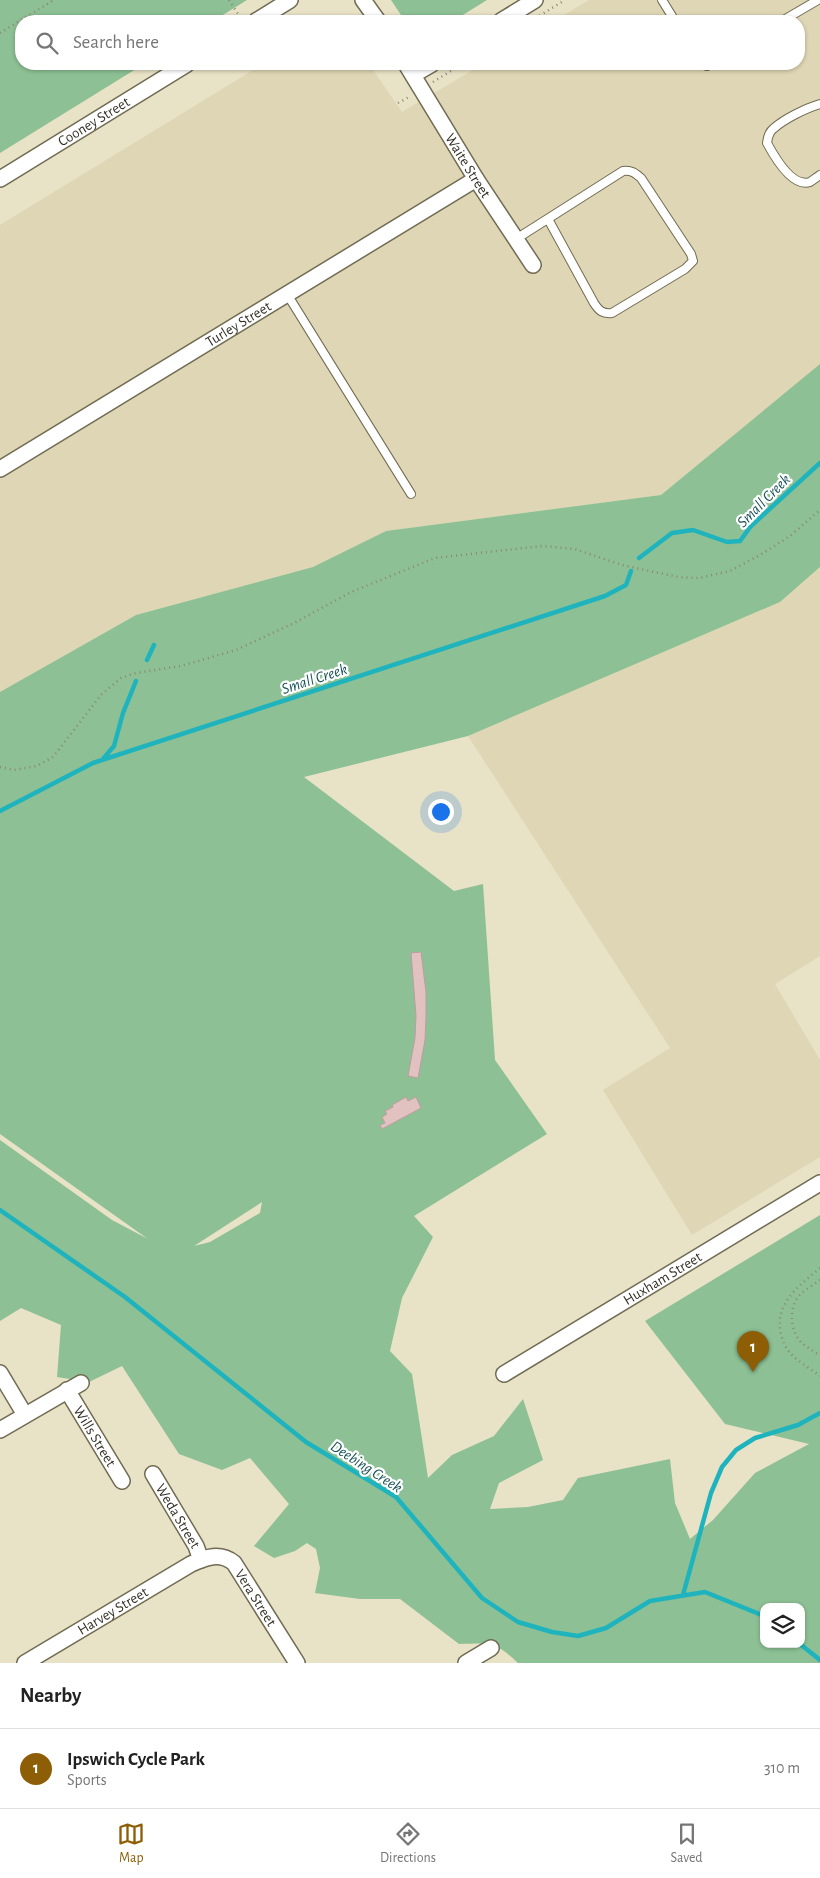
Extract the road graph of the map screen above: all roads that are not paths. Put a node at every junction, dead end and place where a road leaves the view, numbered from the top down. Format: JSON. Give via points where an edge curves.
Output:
{"nodes":[{"id":1,"x":290,"y":0,"type":"edge"},
{"id":2,"x":363,"y":0,"type":"edge"},
{"id":3,"x":535,"y":0,"type":"edge"},
{"id":4,"x":662,"y":0,"type":"edge"},
{"id":5,"x":815,"y":1,"type":"edge"},
{"id":6,"x":266,"y":15,"type":"edge"},
{"id":7,"x":374,"y":15,"type":"edge"},
{"id":8,"x":511,"y":15,"type":"edge"},
{"id":9,"x":671,"y":15,"type":"edge"},
{"id":10,"x":792,"y":15,"type":"edge"},
{"id":11,"x":177,"y":70,"type":"edge"},
{"id":12,"x":411,"y":70,"type":"edge"},
{"id":13,"x":820,"y":104,"type":"edge"},
{"id":14,"x":820,"y":175,"type":"edge"},
{"id":15,"x":0,"y":179,"type":"edge"},
{"id":16,"x":476,"y":179,"type":"junction"},
{"id":17,"x":548,"y":219,"type":"junction"},
{"id":18,"x":516,"y":239,"type":"junction"},
{"id":19,"x":533,"y":265,"type":"dead end"},
{"id":20,"x":287,"y":294,"type":"junction"},
{"id":21,"x":0,"y":469,"type":"edge"},
{"id":22,"x":411,"y":494,"type":"dead end"},
{"id":23,"x":820,"y":1183,"type":"edge"},
{"id":24,"x":0,"y":1373,"type":"edge"},
{"id":25,"x":504,"y":1374,"type":"dead end"},
{"id":26,"x":25,"y":1415,"type":"junction"},
{"id":27,"x":0,"y":1430,"type":"edge"},
{"id":28,"x":153,"y":1474,"type":"dead end"},
{"id":29,"x":122,"y":1480,"type":"dead end"},
{"id":30,"x":201,"y":1560,"type":"junction"},
{"id":31,"x":491,"y":1648,"type":"dead end"},
{"id":32,"x":25,"y":1663,"type":"edge"},
{"id":33,"x":297,"y":1663,"type":"edge"},
{"id":34,"x":466,"y":1663,"type":"edge"}],
"edges":[{"from":1,"to":6,"type":"street"},
{"from":2,"to":7,"type":"street"},
{"from":3,"to":8,"type":"street"},
{"from":4,"to":9,"type":"lane"},
{"from":5,"to":10,"type":"lane"},
{"from":11,"to":15,"type":"street","name":"Cooney Street"},
{"from":12,"to":16,"type":"street","name":"Waite Street"},
{"from":13,"to":14,"type":"lane","via":[[808,107],[772,129],[767,143],[792,179],[809,182]]},
{"from":16,"to":18,"type":"street","name":"Waite Street"},
{"from":16,"to":20,"type":"street","name":"Turley Street"},
{"from":17,"to":17,"type":"lane","via":[[623,171],[630,170],[641,178],[693,261],[685,270],[612,313],[604,314],[598,310]]},
{"from":17,"to":18,"type":"lane"},
{"from":18,"to":19,"type":"street","name":"Waite Street"},
{"from":20,"to":21,"type":"street","name":"Turley Street"},
{"from":20,"to":22,"type":"lane"},
{"from":23,"to":25,"type":"street","name":"Huxham Street"},
{"from":24,"to":26,"type":"street"},
{"from":26,"to":27,"type":"street"},
{"from":26,"to":29,"type":"street","name":"Wills Street","via":[[74,1387]]},
{"from":28,"to":30,"type":"street","name":"Weda Street"},
{"from":30,"to":32,"type":"street","name":"Harvey Street"},
{"from":30,"to":33,"type":"street","name":"Vera Street","via":[[226,1556],[234,1563]]},
{"from":31,"to":34,"type":"street"}]}
